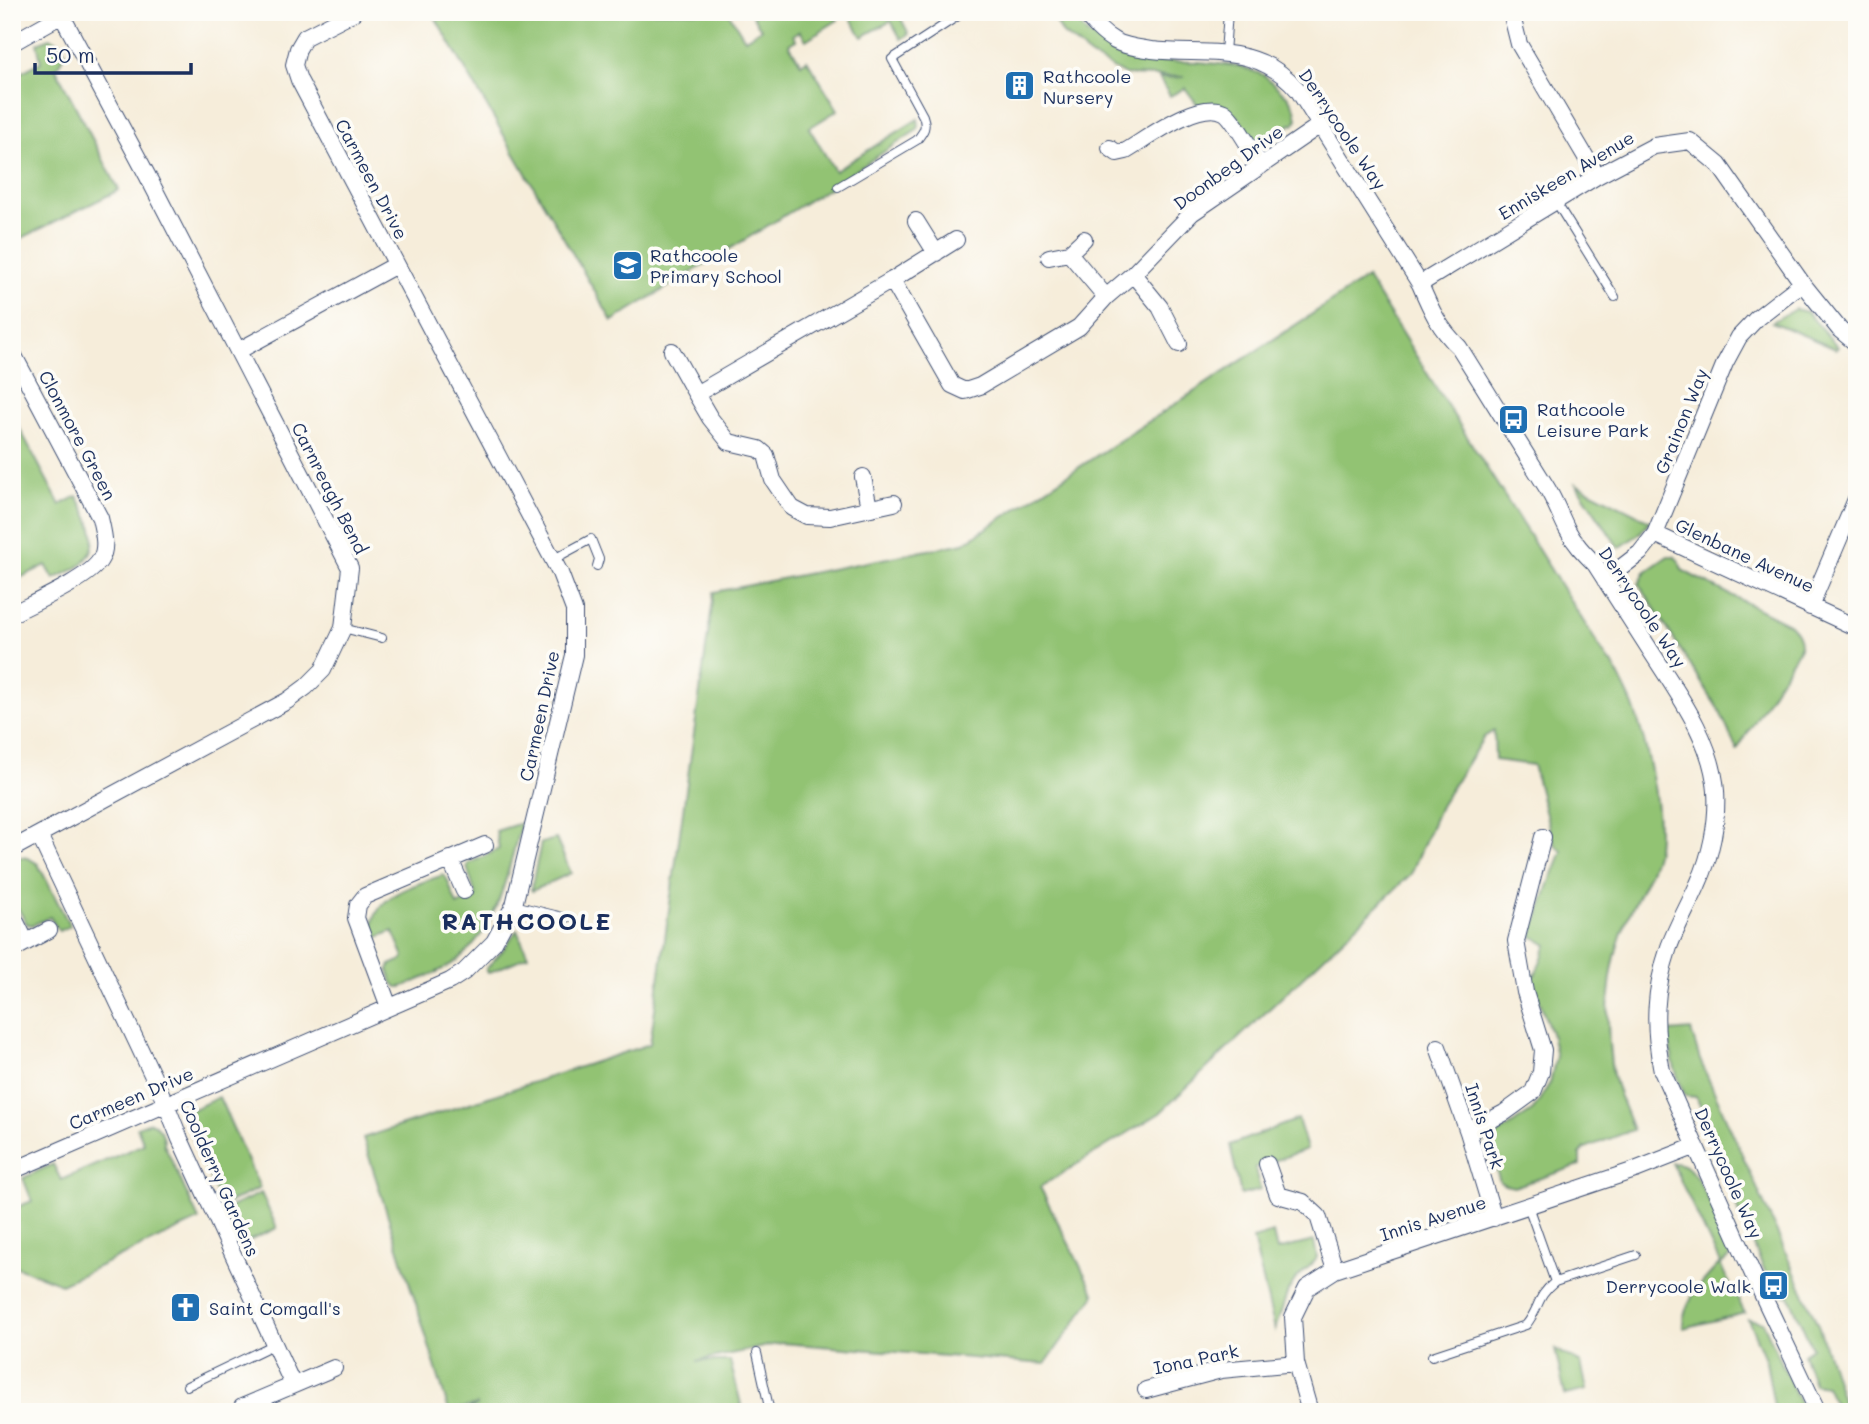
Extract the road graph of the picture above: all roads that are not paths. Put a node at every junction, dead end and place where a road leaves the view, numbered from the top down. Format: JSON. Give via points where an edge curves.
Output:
{"nodes":[{"id":1,"x":354,"y":12,"type":"edge"},
{"id":2,"x":964,"y":12,"type":"edge"},
{"id":3,"x":1084,"y":12,"type":"edge"},
{"id":4,"x":1228,"y":12,"type":"edge"},
{"id":5,"x":1511,"y":12,"type":"edge"},
{"id":6,"x":61,"y":14,"type":"edge"},
{"id":7,"x":12,"y":43,"type":"edge"},
{"id":8,"x":1225,"y":54,"type":"junction"},
{"id":9,"x":1320,"y":125,"type":"junction"},
{"id":10,"x":1110,"y":148,"type":"dead end"},
{"id":11,"x":1261,"y":166,"type":"junction"},
{"id":12,"x":1597,"y":176,"type":"junction"},
{"id":13,"x":838,"y":187,"type":"dead end"},
{"id":14,"x":1556,"y":202,"type":"junction"},
{"id":15,"x":916,"y":220,"type":"dead end"},
{"id":16,"x":1084,"y":239,"type":"dead end"},
{"id":17,"x":956,"y":240,"type":"dead end"},
{"id":18,"x":936,"y":253,"type":"junction"},
{"id":19,"x":1069,"y":253,"type":"junction"},
{"id":20,"x":1049,"y":257,"type":"dead end"},
{"id":21,"x":396,"y":265,"type":"junction"},
{"id":22,"x":1133,"y":274,"type":"junction"},
{"id":23,"x":892,"y":280,"type":"junction"},
{"id":24,"x":1420,"y":284,"type":"junction"},
{"id":25,"x":1802,"y":284,"type":"junction"},
{"id":26,"x":1615,"y":297,"type":"dead end"},
{"id":27,"x":1106,"y":298,"type":"junction"},
{"id":28,"x":1179,"y":344,"type":"dead end"},
{"id":29,"x":1857,"y":344,"type":"edge"},
{"id":30,"x":238,"y":351,"type":"junction"},
{"id":31,"x":673,"y":351,"type":"dead end"},
{"id":32,"x":12,"y":352,"type":"edge"},
{"id":33,"x":696,"y":394,"type":"junction"},
{"id":34,"x":863,"y":477,"type":"dead end"},
{"id":35,"x":1857,"y":497,"type":"edge"},
{"id":36,"x":894,"y":503,"type":"dead end"},
{"id":37,"x":869,"y":508,"type":"junction"},
{"id":38,"x":1655,"y":534,"type":"junction"},
{"id":39,"x":552,"y":560,"type":"junction"},
{"id":40,"x":597,"y":566,"type":"dead end"},
{"id":41,"x":1605,"y":580,"type":"junction"},
{"id":42,"x":1810,"y":607,"type":"junction"},
{"id":43,"x":12,"y":614,"type":"edge"},
{"id":44,"x":343,"y":628,"type":"junction"},
{"id":45,"x":1857,"y":628,"type":"edge"},
{"id":46,"x":382,"y":638,"type":"dead end"},
{"id":47,"x":38,"y":835,"type":"junction"},
{"id":48,"x":1543,"y":837,"type":"dead end"},
{"id":49,"x":485,"y":845,"type":"dead end"},
{"id":50,"x":12,"y":849,"type":"edge"},
{"id":51,"x":450,"y":859,"type":"junction"},
{"id":52,"x":464,"y":891,"type":"dead end"},
{"id":53,"x":514,"y":905,"type":"junction"},
{"id":54,"x":12,"y":914,"type":"edge"},
{"id":55,"x":568,"y":918,"type":"dead end"},
{"id":56,"x":49,"y":930,"type":"dead end"},
{"id":57,"x":19,"y":946,"type":"edge"},
{"id":58,"x":389,"y":1007,"type":"junction"},
{"id":59,"x":1438,"y":1047,"type":"dead end"},
{"id":60,"x":166,"y":1104,"type":"junction"},
{"id":61,"x":1468,"y":1132,"type":"junction"},
{"id":62,"x":1696,"y":1146,"type":"junction"},
{"id":63,"x":1267,"y":1164,"type":"dead end"},
{"id":64,"x":12,"y":1171,"type":"edge"},
{"id":65,"x":1528,"y":1206,"type":"junction"},
{"id":66,"x":1494,"y":1218,"type":"junction"},
{"id":67,"x":1636,"y":1255,"type":"dead end"},
{"id":68,"x":1335,"y":1270,"type":"junction"},
{"id":69,"x":1555,"y":1282,"type":"junction"},
{"id":70,"x":275,"y":1344,"type":"junction"},
{"id":71,"x":757,"y":1353,"type":"dead end"},
{"id":72,"x":1432,"y":1356,"type":"dead end"},
{"id":73,"x":1296,"y":1363,"type":"junction"},
{"id":74,"x":334,"y":1368,"type":"dead end"},
{"id":75,"x":293,"y":1385,"type":"junction"},
{"id":76,"x":187,"y":1386,"type":"dead end"},
{"id":77,"x":1146,"y":1390,"type":"dead end"},
{"id":78,"x":242,"y":1407,"type":"dead end"},
{"id":79,"x":770,"y":1412,"type":"edge"},
{"id":80,"x":1310,"y":1412,"type":"edge"},
{"id":81,"x":1818,"y":1412,"type":"edge"}],
"edges":[{"from":1,"to":21,"type":"street","name":"Carmeen Drive","via":[[305,37],[294,65]]},
{"from":2,"to":13,"type":"lane","via":[[892,59],[923,116],[924,131],[918,140]]},
{"from":3,"to":8,"type":"street","name":"Derrycoole Way","via":[[1098,30],[1136,48]]},
{"from":4,"to":8,"type":"lane"},
{"from":5,"to":12,"type":"street","via":[[1519,44]]},
{"from":6,"to":7,"type":"street"},
{"from":6,"to":30,"type":"street","name":"Carnreagh Bend"},
{"from":8,"to":9,"type":"street","name":"Derrycoole Way","via":[[1248,57],[1285,76]]},
{"from":9,"to":11,"type":"street","name":"Doonbeg Drive"},
{"from":9,"to":24,"type":"street","name":"Derrycoole Way"},
{"from":10,"to":11,"type":"street","via":[[1117,153],[1126,151],[1189,114],[1213,110],[1232,120]]},
{"from":11,"to":22,"type":"street","name":"Doonbeg Drive","via":[[1192,213]]},
{"from":12,"to":14,"type":"street","name":"Enniskeen Avenue"},
{"from":12,"to":25,"type":"street","name":"Enniskeen Avenue","via":[[1654,146],[1690,141],[1719,165]]},
{"from":14,"to":24,"type":"street","name":"Enniskeen Avenue"},
{"from":14,"to":26,"type":"lane"},
{"from":15,"to":18,"type":"street"},
{"from":16,"to":19,"type":"street"},
{"from":17,"to":18,"type":"street"},
{"from":18,"to":23,"type":"street"},
{"from":19,"to":20,"type":"street"},
{"from":19,"to":27,"type":"street"},
{"from":21,"to":30,"type":"street"},
{"from":21,"to":39,"type":"street","name":"Carmeen Drive"},
{"from":22,"to":27,"type":"street","name":"Doonbeg Drive"},
{"from":22,"to":28,"type":"street","via":[[1160,306]]},
{"from":23,"to":27,"type":"street","name":"Doonbeg Drive","via":[[952,385],[965,391],[1079,327]]},
{"from":23,"to":33,"type":"street"},
{"from":24,"to":41,"type":"street","name":"Derrycoole Way","via":[[1442,330],[1460,347],[1557,503],[1577,547]]},
{"from":25,"to":29,"type":"street","name":"Enniskeen Avenue"},
{"from":25,"to":38,"type":"street","name":"Grainon Way","via":[[1739,337]]},
{"from":30,"to":44,"type":"street","name":"Carnreagh Bend","via":[[350,568]]},
{"from":31,"to":33,"type":"street"},
{"from":32,"to":43,"type":"street","name":"Clonmore Green","via":[[100,518],[105,538],[102,559],[91,572]]},
{"from":33,"to":37,"type":"street","via":[[729,442],[766,455],[773,480],[792,508],[807,516],[830,517]]},
{"from":34,"to":37,"type":"street"},
{"from":35,"to":42,"type":"street"},
{"from":36,"to":37,"type":"street"},
{"from":38,"to":41,"type":"street","name":"Grainon Way"},
{"from":38,"to":42,"type":"street","name":"Glenbane Avenue"},
{"from":39,"to":40,"type":"lane","via":[[591,539]]},
{"from":39,"to":53,"type":"street","name":"Carmeen Drive","via":[[574,610],[573,655]]},
{"from":41,"to":62,"type":"street","name":"Derrycoole Way","via":[[1686,707],[1701,737],[1716,790],[1711,848],[1670,944],[1655,1017],[1662,1072]]},
{"from":42,"to":45,"type":"street","name":"Glenbane Avenue"},
{"from":44,"to":46,"type":"lane"},
{"from":44,"to":47,"type":"street","name":"Carnreagh Bend","via":[[323,670],[286,701]]},
{"from":47,"to":50,"type":"street","name":"Carnreagh Bend"},
{"from":47,"to":60,"type":"street","name":"Coolderry Gardens"},
{"from":48,"to":61,"type":"street","via":[[1516,941],[1525,992],[1543,1050],[1541,1072],[1533,1092]]},
{"from":49,"to":51,"type":"street"},
{"from":51,"to":52,"type":"street"},
{"from":51,"to":58,"type":"street","via":[[365,896],[358,905],[356,918]]},
{"from":53,"to":55,"type":"lane"},
{"from":53,"to":58,"type":"street","name":"Carmeen Drive","via":[[494,942],[464,972]]},
{"from":54,"to":57,"type":"street"},
{"from":56,"to":57,"type":"street"},
{"from":58,"to":60,"type":"street","name":"Carmeen Drive"},
{"from":59,"to":61,"type":"street","name":"Innis Park"},
{"from":60,"to":64,"type":"street","name":"Carmeen Drive"},
{"from":60,"to":70,"type":"street","name":"Coolderry Gardens"},
{"from":61,"to":66,"type":"street","name":"Innis Park"},
{"from":62,"to":65,"type":"street","name":"Innis Avenue"},
{"from":62,"to":81,"type":"street","name":"Derrycoole Way"},
{"from":63,"to":68,"type":"street","via":[[1278,1195],[1303,1202],[1318,1216]]},
{"from":65,"to":66,"type":"street","name":"Innis Avenue"},
{"from":65,"to":69,"type":"lane"},
{"from":66,"to":68,"type":"street","name":"Innis Avenue"},
{"from":67,"to":69,"type":"lane"},
{"from":68,"to":73,"type":"street","name":"Innis Avenue","via":[[1307,1288],[1293,1317]]},
{"from":69,"to":72,"type":"lane","via":[[1544,1290],[1526,1325]]},
{"from":70,"to":75,"type":"street","name":"Coolderry Gardens"},
{"from":70,"to":76,"type":"lane"},
{"from":71,"to":79,"type":"lane"},
{"from":73,"to":77,"type":"street","name":"Iona Park","via":[[1221,1370]]},
{"from":73,"to":80,"type":"street","name":"Innis Avenue"},
{"from":74,"to":75,"type":"street"},
{"from":75,"to":78,"type":"street"}]}
